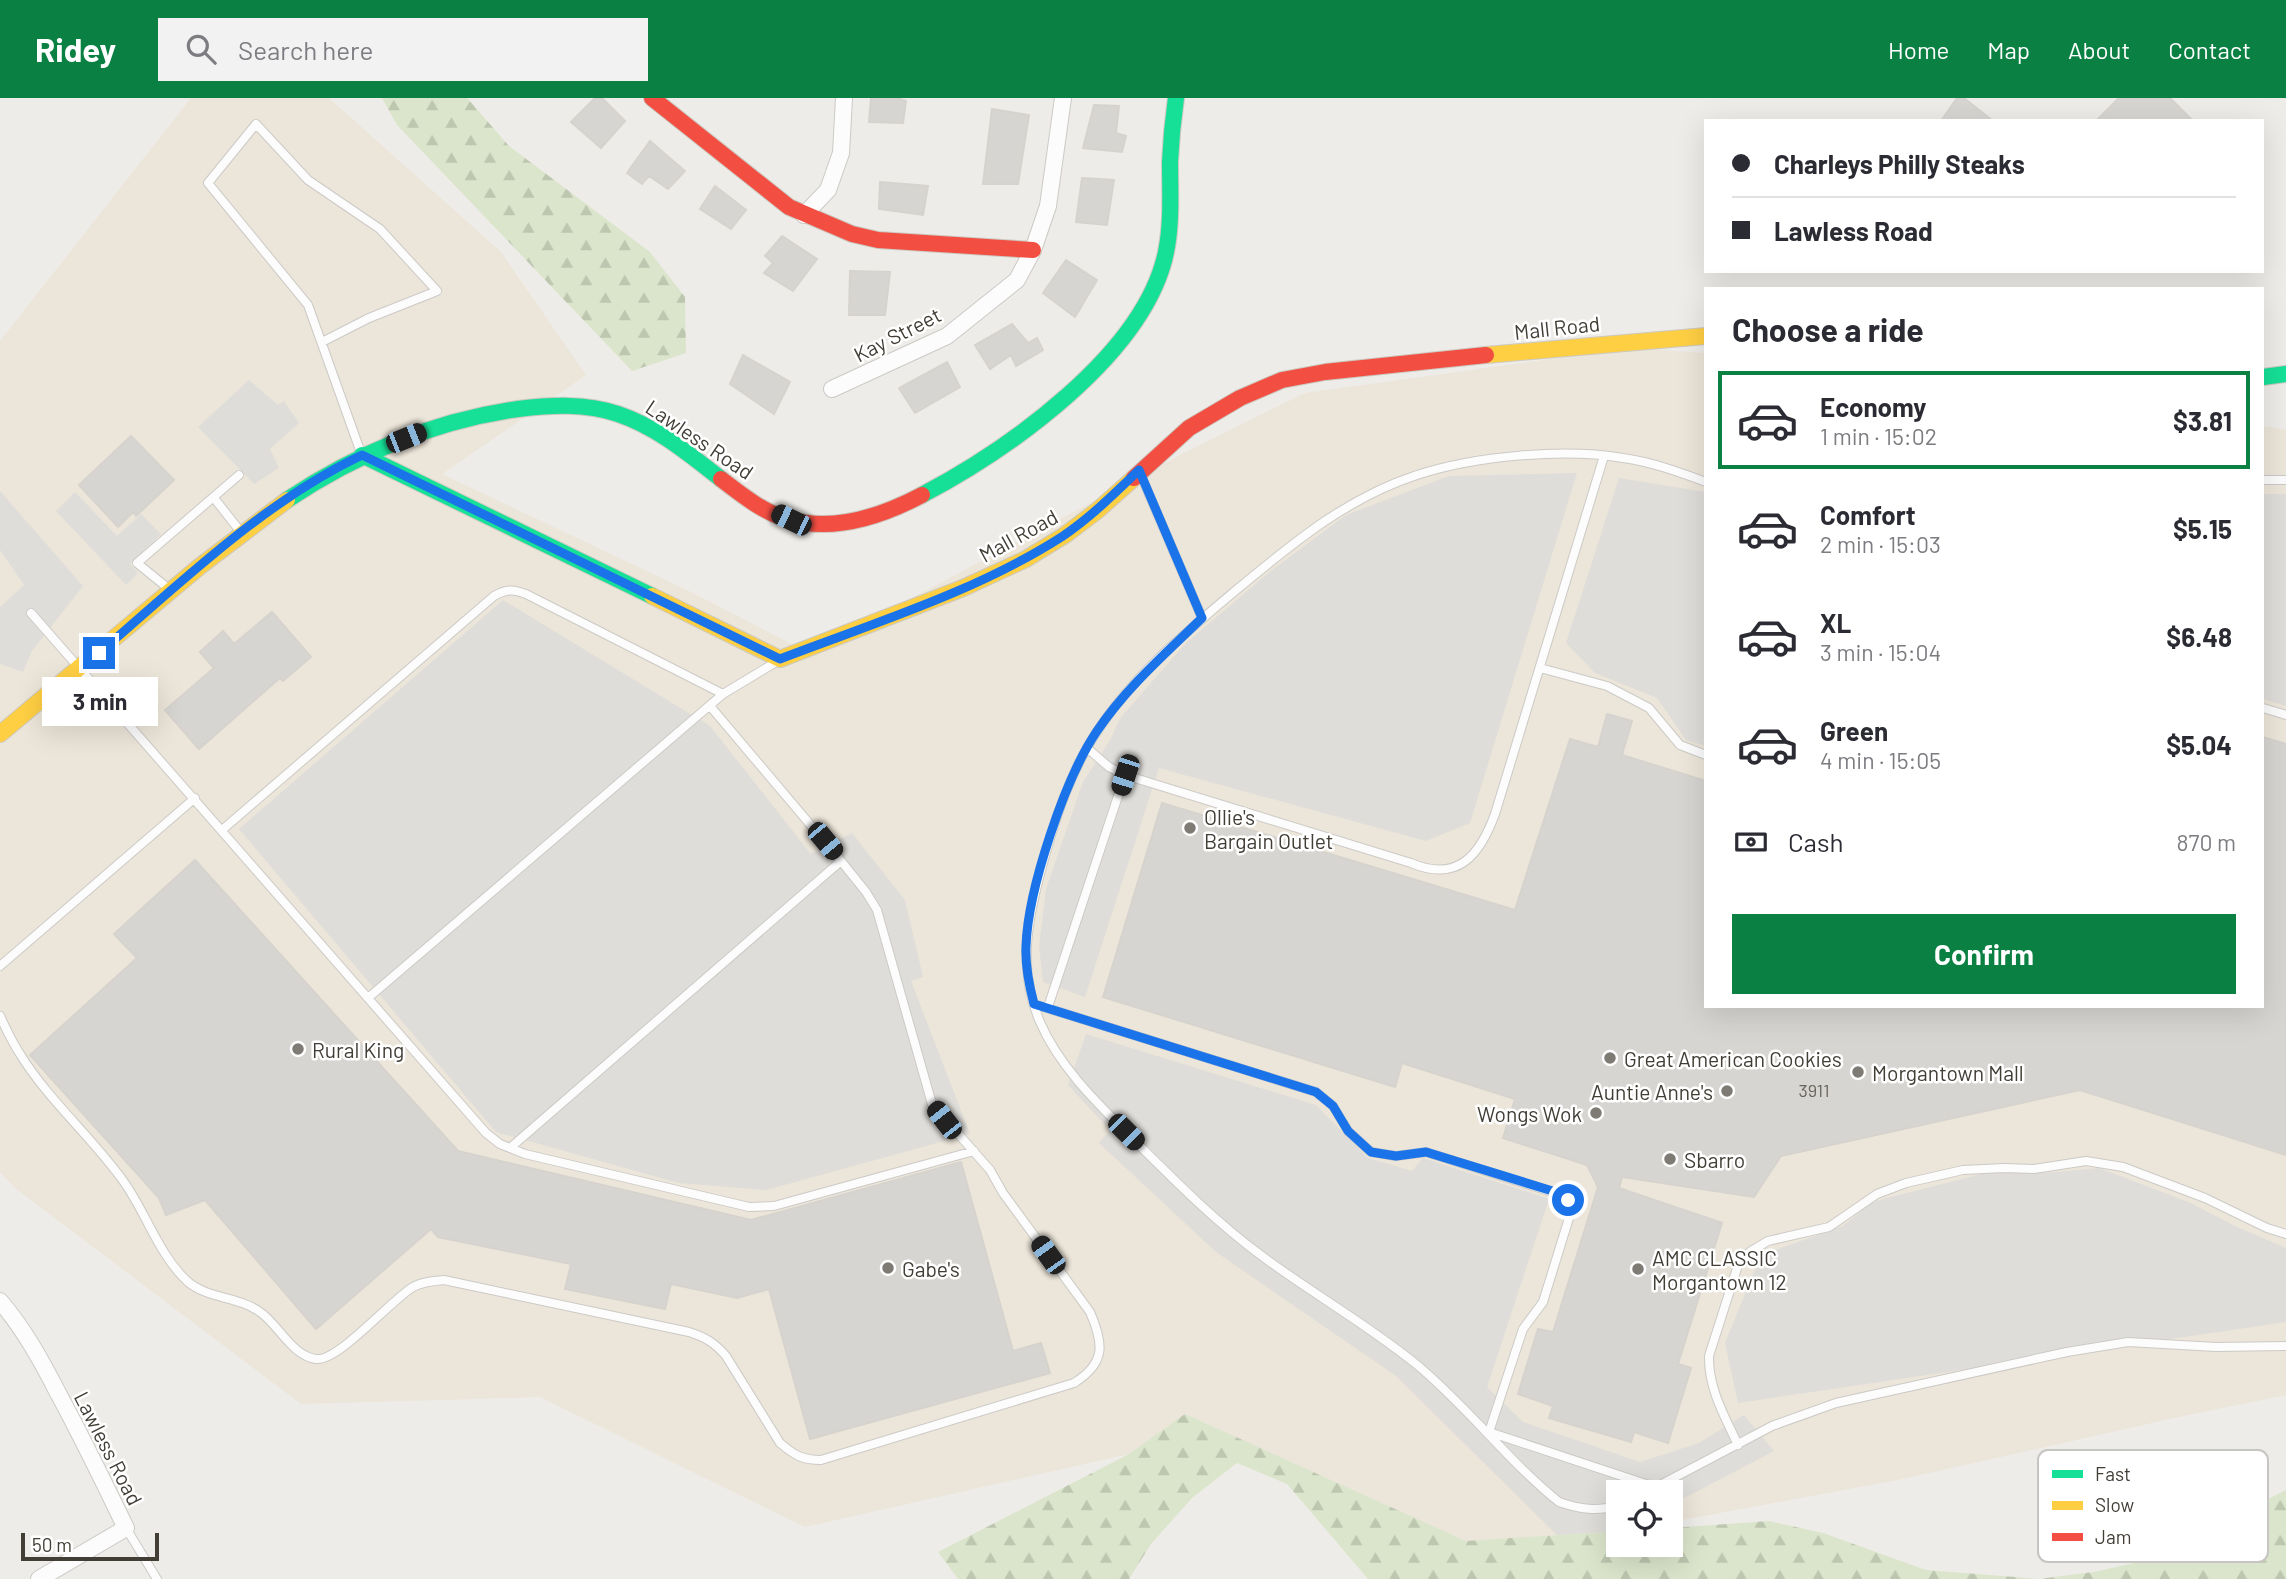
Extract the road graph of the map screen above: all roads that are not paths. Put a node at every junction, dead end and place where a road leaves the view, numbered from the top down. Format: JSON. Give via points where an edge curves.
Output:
{"nodes":[{"id":1,"x":652,"y":98,"type":"edge"},
{"id":2,"x":844,"y":98,"type":"edge"},
{"id":3,"x":1063,"y":98,"type":"edge"},
{"id":4,"x":1176,"y":98,"type":"edge"},
{"id":5,"x":804,"y":215,"type":"junction"},
{"id":6,"x":1033,"y":250,"type":"junction"},
{"id":7,"x":1704,"y":336,"type":"edge"},
{"id":8,"x":322,"y":342,"type":"junction"},
{"id":9,"x":2286,"y":374,"type":"edge"},
{"id":10,"x":2264,"y":377,"type":"edge"},
{"id":11,"x":832,"y":389,"type":"dead end"},
{"id":12,"x":362,"y":455,"type":"junction"},
{"id":13,"x":1604,"y":456,"type":"junction"},
{"id":14,"x":1139,"y":470,"type":"junction"},
{"id":15,"x":239,"y":475,"type":"dead end"},
{"id":16,"x":2264,"y":480,"type":"edge"},
{"id":17,"x":2286,"y":480,"type":"edge"},
{"id":18,"x":1704,"y":481,"type":"edge"},
{"id":19,"x":214,"y":498,"type":"junction"},
{"id":20,"x":242,"y":532,"type":"junction"},
{"id":21,"x":171,"y":591,"type":"junction"},
{"id":22,"x":31,"y":613,"type":"dead end"},
{"id":23,"x":1202,"y":618,"type":"junction"},
{"id":24,"x":780,"y":659,"type":"junction"},
{"id":25,"x":81,"y":668,"type":"junction"},
{"id":26,"x":1540,"y":668,"type":"junction"},
{"id":27,"x":723,"y":694,"type":"junction"},
{"id":28,"x":710,"y":706,"type":"junction"},
{"id":29,"x":2264,"y":708,"type":"edge"},
{"id":30,"x":2286,"y":715,"type":"edge"},
{"id":31,"x":0,"y":734,"type":"edge"},
{"id":32,"x":1087,"y":748,"type":"junction"},
{"id":33,"x":1704,"y":754,"type":"edge"},
{"id":34,"x":1125,"y":775,"type":"junction"},
{"id":35,"x":195,"y":798,"type":"junction"},
{"id":36,"x":222,"y":830,"type":"junction"},
{"id":37,"x":841,"y":861,"type":"junction"},
{"id":38,"x":0,"y":966,"type":"edge"},
{"id":39,"x":368,"y":998,"type":"junction"},
{"id":40,"x":1034,"y":1004,"type":"junction"},
{"id":41,"x":1048,"y":1007,"type":"junction"},
{"id":42,"x":0,"y":1016,"type":"edge"},
{"id":43,"x":510,"y":1148,"type":"junction"},
{"id":44,"x":974,"y":1151,"type":"junction"},
{"id":45,"x":2286,"y":1234,"type":"edge"},
{"id":46,"x":0,"y":1301,"type":"edge"},
{"id":47,"x":2286,"y":1346,"type":"edge"},
{"id":48,"x":1489,"y":1432,"type":"junction"},
{"id":49,"x":1738,"y":1445,"type":"junction"},
{"id":50,"x":1632,"y":1480,"type":"edge"},
{"id":51,"x":1671,"y":1480,"type":"edge"},
{"id":52,"x":1606,"y":1507,"type":"edge"},
{"id":53,"x":126,"y":1528,"type":"junction"},
{"id":54,"x":38,"y":1579,"type":"edge"},
{"id":55,"x":157,"y":1579,"type":"edge"}],
"edges":[{"from":1,"to":5,"type":"street"},
{"from":2,"to":5,"type":"street","via":[[841,153],[828,190]]},
{"from":3,"to":6,"type":"street","name":"Kay Street","via":[[1048,206]]},
{"from":4,"to":12,"type":"street","name":"Lawless Road","via":[[1167,251],[1156,285],[1137,314],[1080,385],[1040,418],[939,487],[898,506],[823,524],[791,520],[729,484],[653,428],[624,414],[586,405],[498,412],[455,421]]},
{"from":5,"to":6,"type":"street","via":[[878,240]]},
{"from":6,"to":11,"type":"street","name":"Kay Street","via":[[1017,280],[947,336]]},
{"from":7,"to":14,"type":"street","name":"Mall Road","via":[[1325,372],[1282,380],[1189,428]]},
{"from":8,"to":8,"type":"lane","via":[[309,305],[208,183],[256,124],[308,180],[380,229],[437,291]]},
{"from":8,"to":12,"type":"lane"},
{"from":9,"to":10,"type":"street"},
{"from":12,"to":20,"type":"street","name":"Lawless Road","via":[[306,485]]},
{"from":12,"to":24,"type":"street"},
{"from":13,"to":18,"type":"lane","via":[[1667,468]]},
{"from":13,"to":23,"type":"lane","via":[[1545,455],[1462,464],[1375,491],[1312,529]]},
{"from":13,"to":26,"type":"lane"},
{"from":14,"to":23,"type":"lane"},
{"from":14,"to":24,"type":"street","name":"Mall Road","via":[[1098,510],[1026,559]]},
{"from":15,"to":19,"type":"lane"},
{"from":16,"to":17,"type":"lane"},
{"from":19,"to":20,"type":"lane"},
{"from":19,"to":21,"type":"lane","via":[[137,563]]},
{"from":20,"to":21,"type":"street","name":"Lawless Road"},
{"from":21,"to":25,"type":"street","name":"Lawless Road"},
{"from":22,"to":25,"type":"lane"},
{"from":23,"to":32,"type":"lane","via":[[1138,678]]},
{"from":24,"to":27,"type":"lane"},
{"from":25,"to":31,"type":"street","name":"Lawless Road"},
{"from":25,"to":35,"type":"lane"},
{"from":26,"to":33,"type":"lane","via":[[1607,686],[1630,698],[1648,708],[1680,745]]},
{"from":26,"to":34,"type":"lane","via":[[1488,833],[1474,855],[1450,869],[1426,869]]},
{"from":27,"to":28,"type":"lane"},
{"from":27,"to":36,"type":"lane","via":[[526,594],[504,590]]},
{"from":28,"to":37,"type":"lane"},
{"from":28,"to":39,"type":"lane"},
{"from":29,"to":30,"type":"lane"},
{"from":32,"to":34,"type":"lane"},
{"from":32,"to":40,"type":"lane","via":[[1059,812],[1029,917],[1027,981]]},
{"from":34,"to":41,"type":"lane"},
{"from":35,"to":36,"type":"lane"},
{"from":35,"to":38,"type":"lane"},
{"from":36,"to":39,"type":"lane"},
{"from":37,"to":43,"type":"lane"},
{"from":37,"to":44,"type":"lane","via":[[877,910],[932,1104]]},
{"from":39,"to":43,"type":"lane","via":[[486,1133]]},
{"from":40,"to":41,"type":"lane"},
{"from":40,"to":48,"type":"lane","via":[[1055,1051],[1075,1076],[1194,1198],[1266,1259],[1400,1351]]},
{"from":41,"to":48,"type":"lane","via":[[1316,1092],[1371,1152],[1396,1156],[1426,1152],[1565,1196],[1569,1218],[1544,1302],[1523,1329]]},
{"from":42,"to":44,"type":"lane","via":[[27,1064],[139,1204],[176,1270],[206,1293],[261,1312],[305,1355],[317,1360],[328,1357],[402,1295],[416,1286],[444,1280],[704,1337],[726,1356],[780,1443],[804,1460],[821,1460],[1055,1390],[1074,1383],[1097,1363],[1100,1349],[1090,1312]]},
{"from":43,"to":44,"type":"lane","via":[[749,1207],[774,1206]]},
{"from":45,"to":49,"type":"lane","via":[[2123,1167],[2086,1161],[2034,1169],[1963,1170],[1877,1194],[1829,1227],[1768,1241],[1740,1262],[1708,1370]]},
{"from":46,"to":53,"type":"street","name":"Lawless Road","via":[[37,1353]]},
{"from":47,"to":49,"type":"lane","via":[[2128,1342],[2067,1352],[1836,1403],[1772,1426]]},
{"from":48,"to":50,"type":"lane"},
{"from":48,"to":52,"type":"lane","via":[[1559,1502],[1576,1508]]},
{"from":49,"to":51,"type":"lane"},
{"from":53,"to":54,"type":"street","name":"Lawless Road"},
{"from":53,"to":55,"type":"lane"}]}
